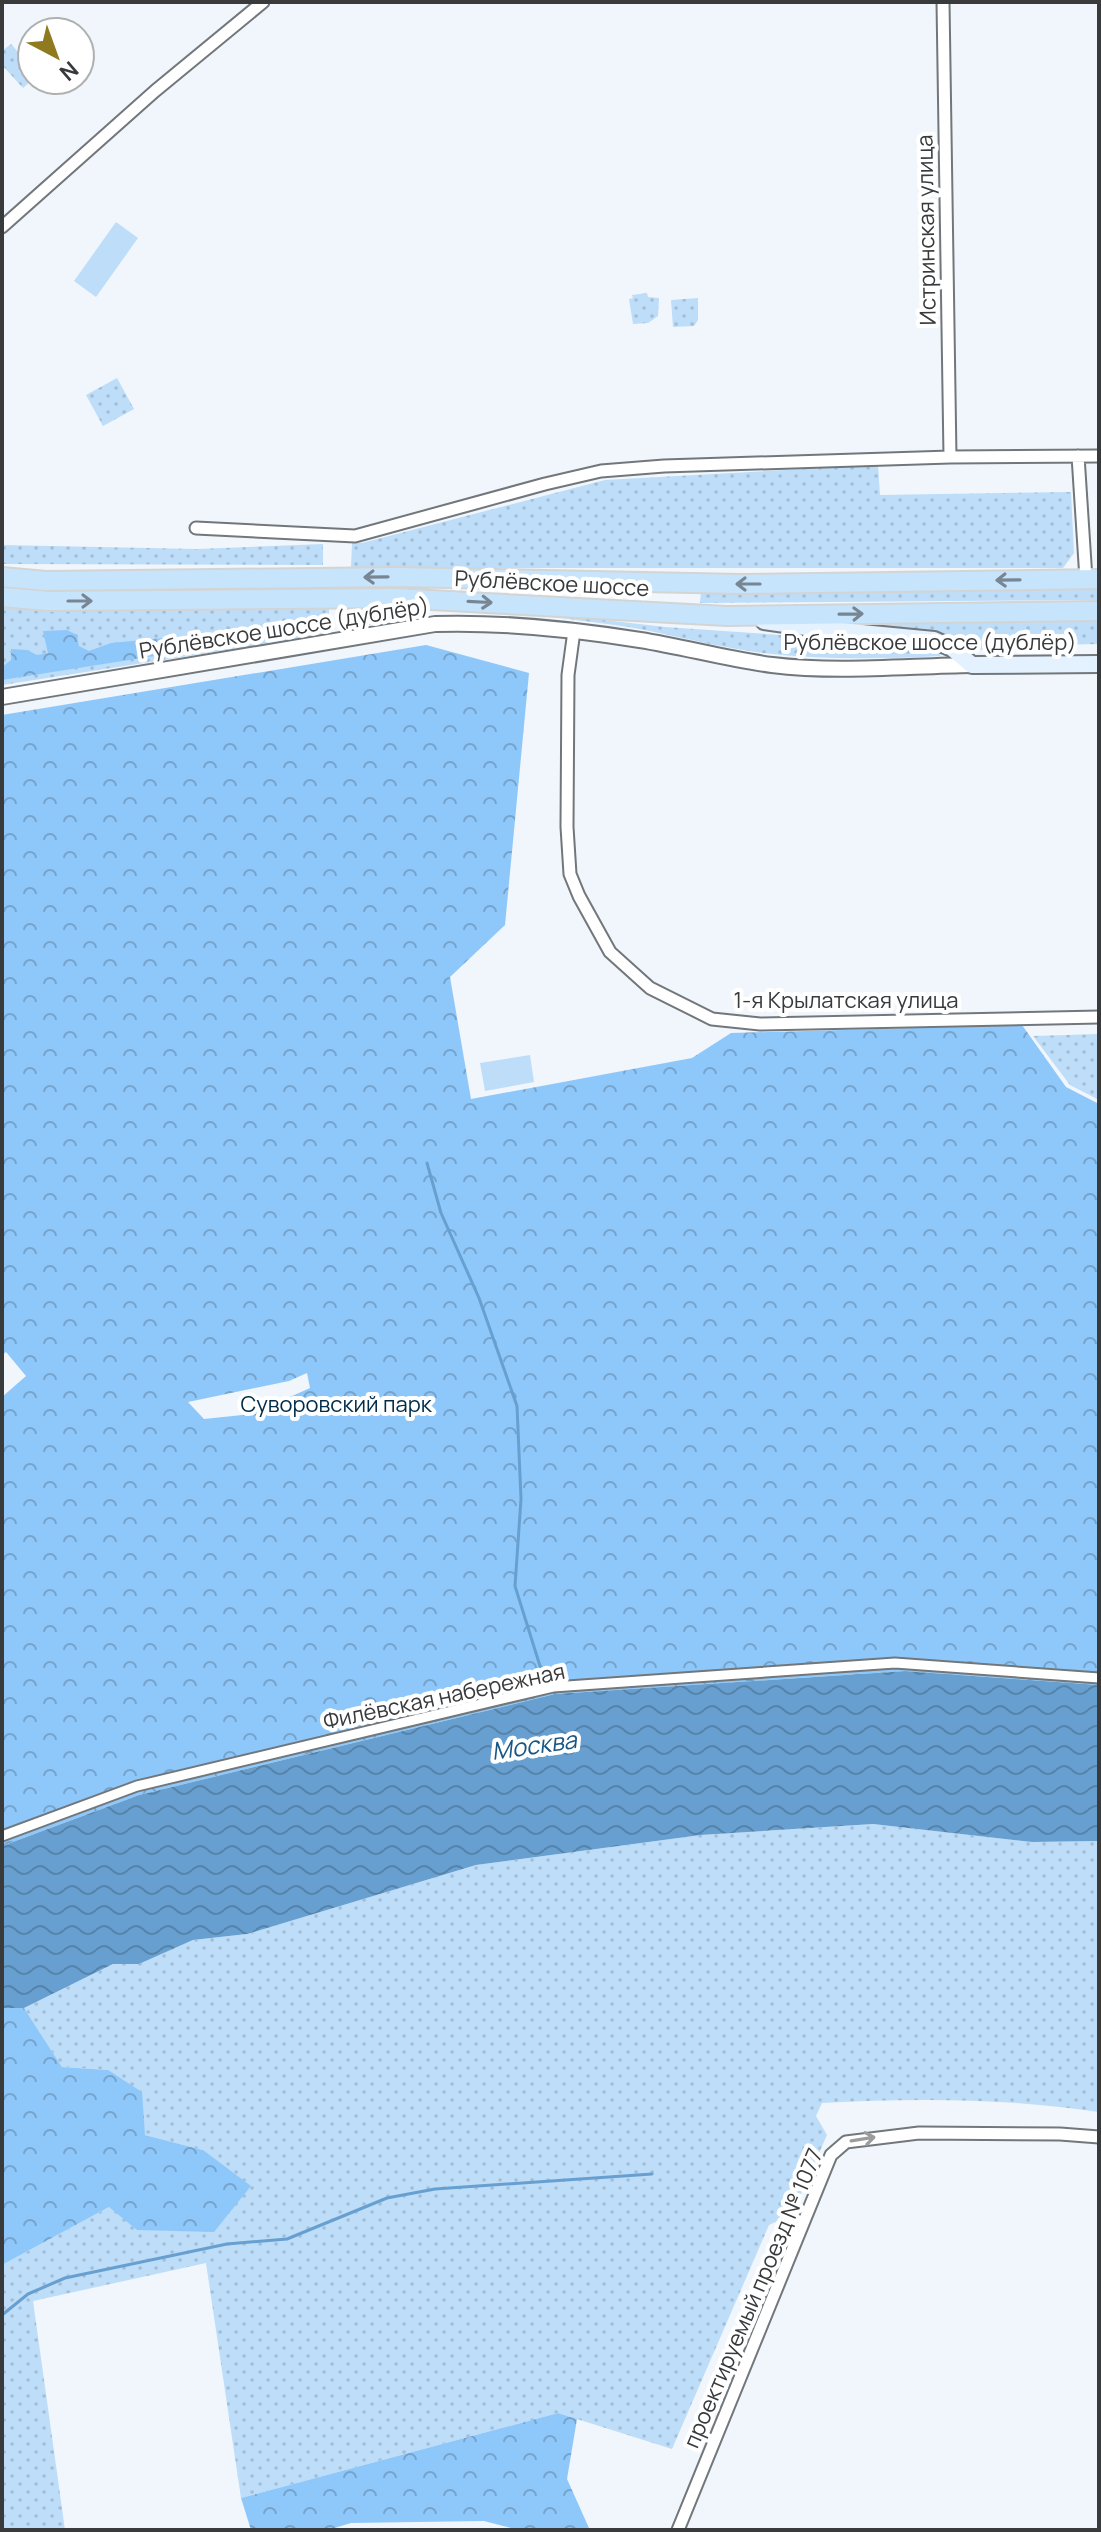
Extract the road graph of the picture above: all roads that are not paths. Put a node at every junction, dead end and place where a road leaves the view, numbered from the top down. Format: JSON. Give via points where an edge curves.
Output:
{"nodes":[{"id":1,"x":263,"y":2,"type":"edge"},
{"id":2,"x":943,"y":2,"type":"edge"},
{"id":3,"x":2,"y":227,"type":"edge"},
{"id":4,"x":1078,"y":456,"type":"junction"},
{"id":5,"x":1099,"y":456,"type":"edge"},
{"id":6,"x":950,"y":457,"type":"junction"},
{"id":7,"x":196,"y":528,"type":"dead end"},
{"id":8,"x":2,"y":577,"type":"edge"},
{"id":9,"x":1092,"y":579,"type":"edge"},
{"id":10,"x":2,"y":597,"type":"edge"},
{"id":11,"x":1099,"y":611,"type":"edge"},
{"id":12,"x":727,"y":616,"type":"junction"},
{"id":13,"x":574,"y":631,"type":"junction"},
{"id":14,"x":1099,"y":664,"type":"edge"},
{"id":15,"x":972,"y":665,"type":"junction"},
{"id":16,"x":2,"y":697,"type":"edge"},
{"id":17,"x":1099,"y":1017,"type":"edge"},
{"id":18,"x":1099,"y":1678,"type":"edge"},
{"id":19,"x":2,"y":1836,"type":"edge"},
{"id":20,"x":1099,"y":2137,"type":"edge"},
{"id":21,"x":678,"y":2530,"type":"edge"}],
"edges":[{"from":1,"to":3,"type":"street"},
{"from":2,"to":6,"type":"street","name":"Истринская улица"},
{"from":4,"to":5,"type":"street"},
{"from":4,"to":6,"type":"street"},
{"from":4,"to":9,"type":"street"},
{"from":6,"to":7,"type":"street","via":[[601,471],[355,536]]},
{"from":9,"to":8,"type":"main road","name":"Рублёвское шоссе","one_way":true,"via":[[741,584]]},
{"from":10,"to":12,"type":"main road","name":"Рублёвское шоссе","one_way":true,"via":[[394,598]]},
{"from":12,"to":11,"type":"main road","name":"Рублёвское шоссе","one_way":true},
{"from":12,"to":15,"type":"main road","via":[[934,640]]},
{"from":13,"to":15,"type":"street","name":"Рублёвское шоссе (дублёр)","via":[[809,668]]},
{"from":13,"to":16,"type":"street","name":"Рублёвское шоссе (дублёр)","via":[[498,623],[435,624]]},
{"from":13,"to":17,"type":"street","name":"1-я Крылатская улица","via":[[568,675],[570,874],[610,952],[650,988],[712,1019],[760,1024]]},
{"from":14,"to":15,"type":"main road","name":"Рублёвское шоссе (дублёр)"},
{"from":18,"to":19,"type":"street","name":"Филёвская набережная","via":[[895,1663],[553,1687],[137,1786]]},
{"from":21,"to":20,"type":"street","name":"проектируемый проезд № 1077","one_way":true,"via":[[831,2155],[846,2142],[919,2133]]}]}
